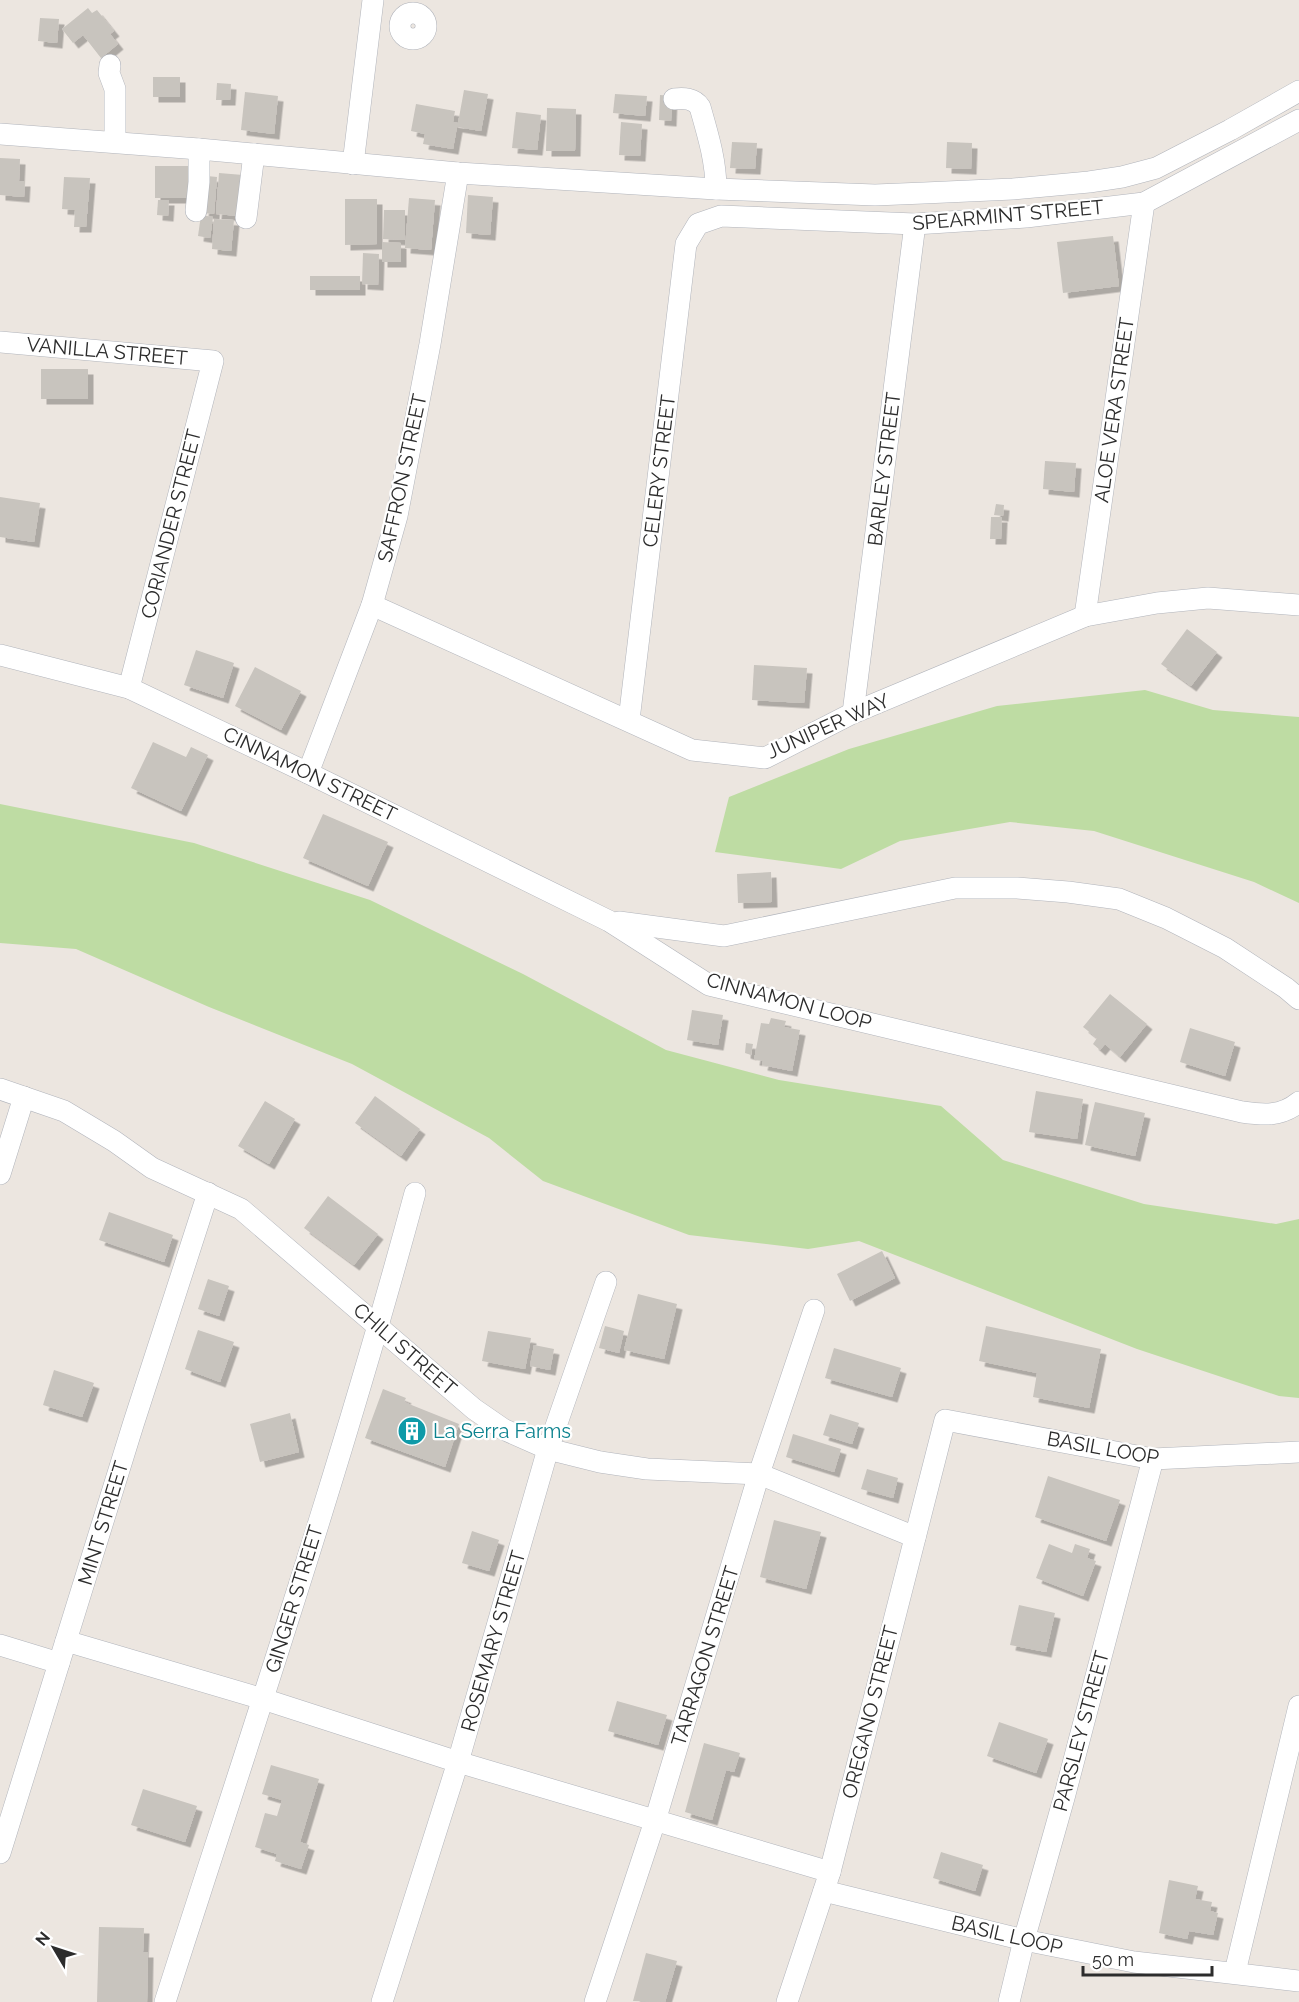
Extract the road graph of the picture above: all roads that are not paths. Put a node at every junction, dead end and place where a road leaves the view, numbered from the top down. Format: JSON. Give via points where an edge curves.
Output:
{"nodes":[{"id":1,"x":373,"y":0,"type":"edge"},
{"id":2,"x":371,"y":21,"type":"junction"},
{"id":3,"x":400,"y":25,"type":"dead end"},
{"id":4,"x":110,"y":65,"type":"dead end"},
{"id":5,"x":1299,"y":91,"type":"edge"},
{"id":6,"x":674,"y":99,"type":"dead end"},
{"id":7,"x":1299,"y":120,"type":"edge"},
{"id":8,"x":0,"y":134,"type":"edge"},
{"id":9,"x":115,"y":142,"type":"junction"},
{"id":10,"x":199,"y":149,"type":"junction"},
{"id":11,"x":254,"y":154,"type":"junction"},
{"id":12,"x":353,"y":164,"type":"junction"},
{"id":13,"x":459,"y":173,"type":"junction"},
{"id":14,"x":716,"y":189,"type":"junction"},
{"id":15,"x":1144,"y":203,"type":"junction"},
{"id":16,"x":196,"y":211,"type":"dead end"},
{"id":17,"x":246,"y":218,"type":"dead end"},
{"id":18,"x":698,"y":224,"type":"joint"},
{"id":19,"x":915,"y":224,"type":"junction"},
{"id":20,"x":0,"y":342,"type":"edge"},
{"id":21,"x":213,"y":361,"type":"joint"},
{"id":22,"x":372,"y":605,"type":"junction"},
{"id":23,"x":1299,"y":605,"type":"edge"},
{"id":24,"x":1085,"y":616,"type":"junction"},
{"id":25,"x":0,"y":655,"type":"edge"},
{"id":26,"x":129,"y":688,"type":"junction"},
{"id":27,"x":853,"y":713,"type":"junction"},
{"id":28,"x":629,"y":720,"type":"junction"},
{"id":29,"x":308,"y":773,"type":"junction"},
{"id":30,"x":609,"y":921,"type":"junction"},
{"id":31,"x":1299,"y":999,"type":"edge"},
{"id":32,"x":0,"y":1089,"type":"edge"},
{"id":33,"x":24,"y":1097,"type":"junction"},
{"id":34,"x":1299,"y":1102,"type":"edge"},
{"id":35,"x":0,"y":1174,"type":"edge"},
{"id":36,"x":415,"y":1192,"type":"dead end"},
{"id":37,"x":208,"y":1193,"type":"junction"},
{"id":38,"x":606,"y":1282,"type":"dead end"},
{"id":39,"x":814,"y":1310,"type":"dead end"},
{"id":40,"x":379,"y":1326,"type":"junction"},
{"id":41,"x":945,"y":1420,"type":"joint"},
{"id":42,"x":548,"y":1449,"type":"junction"},
{"id":43,"x":1299,"y":1452,"type":"edge"},
{"id":44,"x":1153,"y":1460,"type":"junction"},
{"id":45,"x":759,"y":1474,"type":"junction"},
{"id":46,"x":915,"y":1537,"type":"junction"},
{"id":47,"x":66,"y":1641,"type":"junction"},
{"id":48,"x":0,"y":1645,"type":"edge"},
{"id":49,"x":59,"y":1663,"type":"junction"},
{"id":50,"x":263,"y":1699,"type":"junction"},
{"id":51,"x":1299,"y":1706,"type":"edge"},
{"id":52,"x":458,"y":1762,"type":"junction"},
{"id":53,"x":655,"y":1821,"type":"junction"},
{"id":54,"x":0,"y":1853,"type":"edge"},
{"id":55,"x":827,"y":1882,"type":"junction"},
{"id":56,"x":1024,"y":1940,"type":"junction"},
{"id":57,"x":1235,"y":1972,"type":"junction"},
{"id":58,"x":1299,"y":1981,"type":"edge"},
{"id":59,"x":165,"y":2002,"type":"edge"},
{"id":60,"x":382,"y":2002,"type":"edge"},
{"id":61,"x":595,"y":2002,"type":"edge"},
{"id":62,"x":787,"y":2002,"type":"edge"},
{"id":63,"x":1009,"y":2002,"type":"edge"}],
"edges":[{"from":1,"to":2,"type":"street"},
{"from":2,"to":3,"type":"street"},
{"from":2,"to":12,"type":"street"},
{"from":4,"to":9,"type":"street","via":[[115,89]]},
{"from":5,"to":14,"type":"street","via":[[1156,168],[1122,177],[924,194]]},
{"from":6,"to":14,"type":"street","via":[[690,99],[700,107],[716,173]]},
{"from":7,"to":15,"type":"street","name":"SPEARMINT STREET"},
{"from":8,"to":9,"type":"street"},
{"from":9,"to":10,"type":"street"},
{"from":10,"to":11,"type":"street"},
{"from":10,"to":16,"type":"street"},
{"from":11,"to":12,"type":"street"},
{"from":11,"to":17,"type":"street"},
{"from":12,"to":13,"type":"street"},
{"from":13,"to":14,"type":"street"},
{"from":13,"to":22,"type":"street","name":"SAFFRON STREET","via":[[397,516]]},
{"from":15,"to":19,"type":"street","name":"SPEARMINT STREET","via":[[1026,217]]},
{"from":15,"to":24,"type":"street","name":"ALOE VERA STREET"},
{"from":18,"to":19,"type":"street","name":"SPEARMINT STREET","via":[[721,216]]},
{"from":18,"to":28,"type":"street","name":"CELERY STREET","via":[[686,244]]},
{"from":19,"to":27,"type":"street","name":"BARLEY STREET"},
{"from":20,"to":21,"type":"street","name":"VANILLA STREET"},
{"from":21,"to":26,"type":"street","name":"CORIANDER STREET"},
{"from":22,"to":28,"type":"street","name":"JUNIPER WAY"},
{"from":22,"to":29,"type":"street","name":"SAFFRON STREET"},
{"from":23,"to":24,"type":"street","name":"JUNIPER WAY","via":[[1208,598]]},
{"from":24,"to":27,"type":"street","name":"JUNIPER WAY"},
{"from":25,"to":26,"type":"street","name":"CINNAMON STREET"},
{"from":26,"to":29,"type":"street","name":"CINNAMON STREET"},
{"from":27,"to":28,"type":"street","name":"JUNIPER WAY","via":[[765,758],[692,750]]},
{"from":29,"to":30,"type":"street","name":"CINNAMON STREET"},
{"from":30,"to":31,"type":"street","via":[[724,936],[955,888],[1068,892],[1119,899],[1166,918],[1224,948]]},
{"from":30,"to":34,"type":"street","name":"CINNAMON LOOP","via":[[710,985],[1242,1112],[1268,1115]]},
{"from":32,"to":33,"type":"street","name":"CHILI STREET"},
{"from":33,"to":35,"type":"street"},
{"from":33,"to":37,"type":"street","name":"CHILI STREET","via":[[64,1111],[152,1168]]},
{"from":36,"to":40,"type":"street","name":"GINGER STREET"},
{"from":37,"to":40,"type":"street","name":"CHILI STREET","via":[[241,1209]]},
{"from":37,"to":47,"type":"street","name":"MINT STREET"},
{"from":38,"to":42,"type":"street","name":"ROSEMARY STREET"},
{"from":39,"to":45,"type":"street","name":"TARRAGON STREET"},
{"from":40,"to":42,"type":"street","name":"CHILI STREET","via":[[474,1409],[503,1429]]},
{"from":40,"to":50,"type":"street","name":"GINGER STREET"},
{"from":41,"to":44,"type":"street","name":"BASIL LOOP"},
{"from":41,"to":46,"type":"street","name":"OREGANO STREET"},
{"from":42,"to":45,"type":"street","name":"CHILI STREET","via":[[647,1469]]},
{"from":42,"to":52,"type":"street","name":"ROSEMARY STREET"},
{"from":43,"to":44,"type":"street","name":"BASIL LOOP"},
{"from":44,"to":56,"type":"street","name":"PARSLEY STREET"},
{"from":45,"to":46,"type":"street","name":"CHILI STREET"},
{"from":45,"to":53,"type":"street","name":"TARRAGON STREET"},
{"from":46,"to":55,"type":"street","name":"OREGANO STREET"},
{"from":47,"to":49,"type":"street","name":"MINT STREET"},
{"from":47,"to":50,"type":"street","name":"BASIL LOOP"},
{"from":48,"to":49,"type":"street"},
{"from":49,"to":54,"type":"street","name":"MINT STREET"},
{"from":50,"to":52,"type":"street","name":"BASIL LOOP"},
{"from":50,"to":59,"type":"street","name":"GINGER STREET"},
{"from":51,"to":57,"type":"street"},
{"from":52,"to":53,"type":"street","name":"BASIL LOOP"},
{"from":52,"to":60,"type":"street","name":"ROSEMARY STREET"},
{"from":53,"to":55,"type":"street","name":"BASIL LOOP"},
{"from":53,"to":61,"type":"street","name":"TARRAGON STREET"},
{"from":55,"to":56,"type":"street","name":"BASIL LOOP"},
{"from":55,"to":62,"type":"street","name":"OREGANO STREET"},
{"from":56,"to":57,"type":"street","name":"BASIL LOOP","via":[[1134,1962]]},
{"from":56,"to":63,"type":"street","name":"PARSLEY STREET"},
{"from":57,"to":58,"type":"street","name":"BASIL LOOP"}]}
